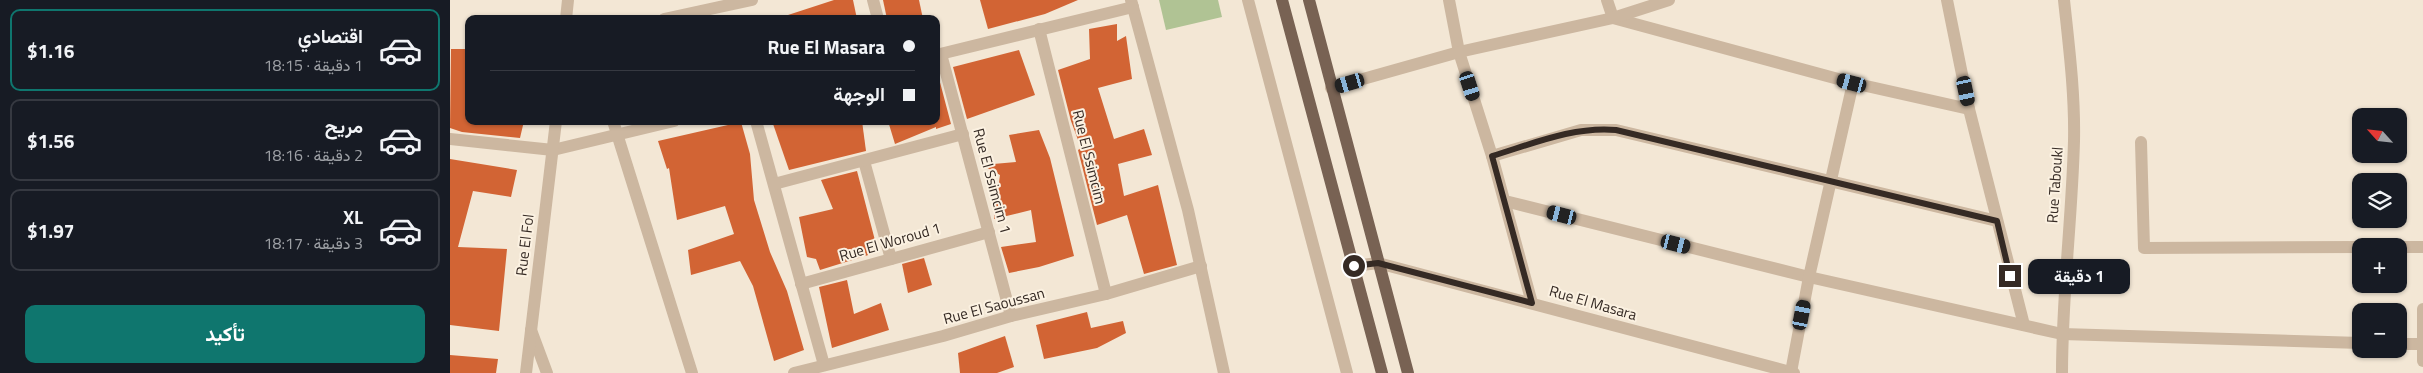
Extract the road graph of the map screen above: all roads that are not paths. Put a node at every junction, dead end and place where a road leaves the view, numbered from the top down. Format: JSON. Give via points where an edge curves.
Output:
{"nodes":[{"id":1,"x":568,"y":0,"type":"edge"},
{"id":2,"x":752,"y":0,"type":"edge"},
{"id":3,"x":873,"y":0,"type":"edge"},
{"id":4,"x":1248,"y":0,"type":"edge"},
{"id":5,"x":1282,"y":0,"type":"edge"},
{"id":6,"x":1308,"y":0,"type":"edge"},
{"id":7,"x":1449,"y":0,"type":"edge"},
{"id":8,"x":1607,"y":0,"type":"edge"},
{"id":9,"x":1669,"y":0,"type":"edge"},
{"id":10,"x":1947,"y":0,"type":"edge"},
{"id":11,"x":2064,"y":0,"type":"edge"},
{"id":12,"x":1132,"y":3,"type":"edge"},
{"id":13,"x":566,"y":15,"type":"edge"},
{"id":14,"x":683,"y":15,"type":"edge"},
{"id":15,"x":877,"y":15,"type":"edge"},
{"id":16,"x":1612,"y":18,"type":"junction"},
{"id":17,"x":1039,"y":29,"type":"junction"},
{"id":18,"x":1459,"y":52,"type":"junction"},
{"id":19,"x":940,"y":54,"type":"edge"},
{"id":20,"x":940,"y":61,"type":"edge"},
{"id":21,"x":1852,"y":83,"type":"junction"},
{"id":22,"x":1331,"y":88,"type":"junction"},
{"id":23,"x":1969,"y":109,"type":"junction"},
{"id":24,"x":556,"y":125,"type":"edge"},
{"id":25,"x":614,"y":125,"type":"edge"},
{"id":26,"x":657,"y":125,"type":"edge"},
{"id":27,"x":757,"y":125,"type":"edge"},
{"id":28,"x":963,"y":134,"type":"junction"},
{"id":29,"x":616,"y":135,"type":"junction"},
{"id":30,"x":450,"y":139,"type":"edge"},
{"id":31,"x":2141,"y":142,"type":"dead end"},
{"id":32,"x":553,"y":150,"type":"junction"},
{"id":33,"x":1492,"y":156,"type":"junction"},
{"id":34,"x":864,"y":161,"type":"junction"},
{"id":35,"x":1830,"y":181,"type":"junction"},
{"id":36,"x":774,"y":184,"type":"junction"},
{"id":37,"x":1505,"y":200,"type":"junction"},
{"id":38,"x":1997,"y":221,"type":"junction"},
{"id":39,"x":988,"y":232,"type":"junction"},
{"id":40,"x":2352,"y":247,"type":"edge"},
{"id":41,"x":2407,"y":247,"type":"edge"},
{"id":42,"x":2423,"y":247,"type":"edge"},
{"id":43,"x":891,"y":260,"type":"junction"},
{"id":44,"x":1378,"y":263,"type":"junction"},
{"id":45,"x":1201,"y":266,"type":"junction"},
{"id":46,"x":1354,"y":266,"type":"junction"},
{"id":47,"x":1809,"y":278,"type":"junction"},
{"id":48,"x":801,"y":284,"type":"junction"},
{"id":49,"x":1106,"y":294,"type":"junction"},
{"id":50,"x":1532,"y":303,"type":"junction"},
{"id":51,"x":2423,"y":310,"type":"edge"},
{"id":52,"x":1011,"y":316,"type":"junction"},
{"id":53,"x":2024,"y":325,"type":"junction"},
{"id":54,"x":531,"y":330,"type":"junction"},
{"id":55,"x":2062,"y":334,"type":"junction"},
{"id":56,"x":2352,"y":343,"type":"edge"},
{"id":57,"x":2407,"y":344,"type":"edge"},
{"id":58,"x":2422,"y":344,"type":"edge"},
{"id":59,"x":2423,"y":361,"type":"edge"},
{"id":60,"x":824,"y":364,"type":"junction"},
{"id":61,"x":526,"y":373,"type":"edge"},
{"id":62,"x":547,"y":373,"type":"edge"},
{"id":63,"x":692,"y":373,"type":"edge"},
{"id":64,"x":794,"y":373,"type":"edge"},
{"id":65,"x":1224,"y":373,"type":"edge"},
{"id":66,"x":1347,"y":373,"type":"edge"},
{"id":67,"x":1382,"y":373,"type":"edge"},
{"id":68,"x":1408,"y":373,"type":"edge"},
{"id":69,"x":1793,"y":373,"type":"edge"},
{"id":70,"x":2062,"y":373,"type":"edge"}],
"edges":[{"from":1,"to":13,"type":"street"},
{"from":2,"to":14,"type":"street"},
{"from":3,"to":15,"type":"street"},
{"from":4,"to":66,"type":"street"},
{"from":5,"to":46,"type":"main road"},
{"from":6,"to":22,"type":"main road"},
{"from":7,"to":18,"type":"street"},
{"from":8,"to":16,"type":"street"},
{"from":9,"to":16,"type":"street"},
{"from":10,"to":23,"type":"street"},
{"from":11,"to":55,"type":"street","name":"Rue Taboukl","via":[[2074,140]]},
{"from":12,"to":17,"type":"street"},
{"from":12,"to":45,"type":"street"},
{"from":16,"to":18,"type":"street"},
{"from":16,"to":21,"type":"street"},
{"from":17,"to":19,"type":"street"},
{"from":17,"to":49,"type":"street","name":"Rue El Ssimcim"},
{"from":18,"to":22,"type":"street"},
{"from":18,"to":33,"type":"street"},
{"from":20,"to":28,"type":"street","name":"Rue El Ssimcim 1"},
{"from":21,"to":23,"type":"street"},
{"from":21,"to":35,"type":"street"},
{"from":22,"to":44,"type":"main road"},
{"from":23,"to":38,"type":"street"},
{"from":24,"to":32,"type":"street","name":"Rue El Fol"},
{"from":25,"to":29,"type":"street"},
{"from":26,"to":29,"type":"street"},
{"from":27,"to":36,"type":"street"},
{"from":28,"to":34,"type":"street"},
{"from":28,"to":39,"type":"street","name":"Rue El Ssimcim 1"},
{"from":29,"to":32,"type":"street"},
{"from":29,"to":63,"type":"street"},
{"from":30,"to":32,"type":"street"},
{"from":31,"to":40,"type":"street","via":[[2144,248]]},
{"from":32,"to":54,"type":"street","name":"Rue El Fol"},
{"from":33,"to":35,"type":"street","via":[[1581,130],[1599,128]]},
{"from":33,"to":37,"type":"street"},
{"from":34,"to":36,"type":"street"},
{"from":34,"to":43,"type":"street"},
{"from":35,"to":38,"type":"street"},
{"from":35,"to":47,"type":"street"},
{"from":36,"to":48,"type":"street"},
{"from":37,"to":47,"type":"street"},
{"from":37,"to":50,"type":"street"},
{"from":38,"to":53,"type":"street"},
{"from":39,"to":43,"type":"street","name":"Rue El Woroud 1"},
{"from":39,"to":52,"type":"street","name":"Rue El Ssimcim 1"},
{"from":41,"to":42,"type":"street"},
{"from":43,"to":48,"type":"street","name":"Rue El Woroud 1"},
{"from":44,"to":46,"type":"street","name":"Rue El Masara"},
{"from":44,"to":50,"type":"street","name":"Rue El Masara"},
{"from":44,"to":68,"type":"main road"},
{"from":45,"to":49,"type":"street","name":"Rue El Saoussan"},
{"from":45,"to":65,"type":"street"},
{"from":46,"to":67,"type":"main road"},
{"from":47,"to":53,"type":"street"},
{"from":47,"to":69,"type":"street"},
{"from":48,"to":60,"type":"street"},
{"from":49,"to":52,"type":"street","name":"Rue El Saoussan"},
{"from":50,"to":69,"type":"street","name":"Rue El Masara"},
{"from":51,"to":58,"type":"street"},
{"from":52,"to":60,"type":"street","name":"Rue El Saoussan"},
{"from":53,"to":55,"type":"street"},
{"from":54,"to":61,"type":"street","name":"Rue El Fol"},
{"from":54,"to":62,"type":"street"},
{"from":55,"to":56,"type":"street"},
{"from":55,"to":70,"type":"street","name":"Rue Taboukl"},
{"from":57,"to":58,"type":"street"},
{"from":58,"to":59,"type":"street"},
{"from":60,"to":64,"type":"street","name":"Rue El Saoussan"}]}
